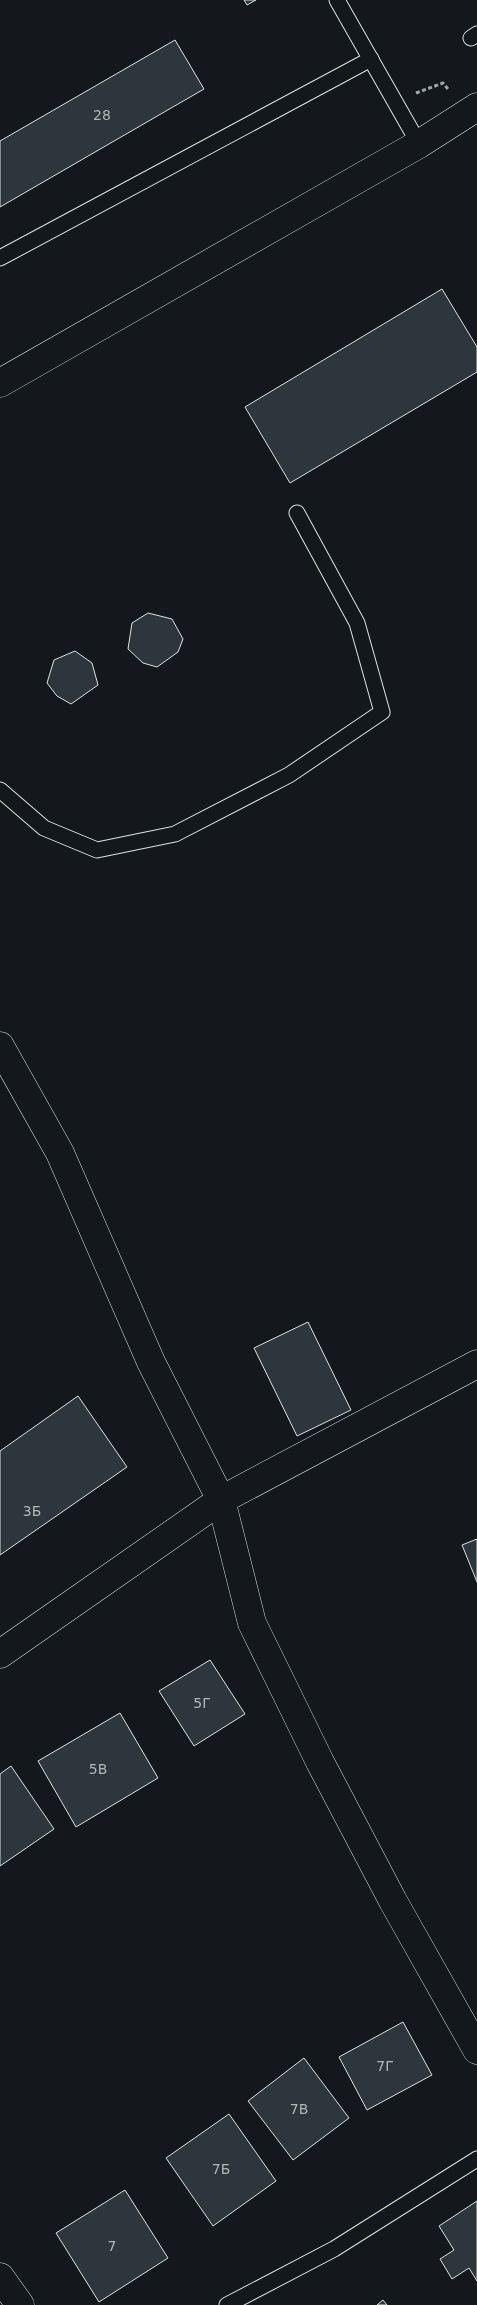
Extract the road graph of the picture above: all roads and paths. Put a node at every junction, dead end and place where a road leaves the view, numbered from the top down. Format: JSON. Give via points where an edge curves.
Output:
{"nodes":[{"id":1,"x":337,"y":0,"type":"edge"},
{"id":2,"x":372,"y":59,"type":"junction"},
{"id":3,"x":477,"y":107,"type":"edge"},
{"id":4,"x":419,"y":144,"type":"junction"},
{"id":5,"x":0,"y":258,"type":"edge"},
{"id":6,"x":0,"y":383,"type":"edge"},
{"id":7,"x":297,"y":513,"type":"dead end"},
{"id":8,"x":0,"y":790,"type":"edge"},
{"id":9,"x":0,"y":1046,"type":"edge"},
{"id":10,"x":477,"y":1364,"type":"edge"},
{"id":11,"x":221,"y":1500,"type":"junction"},
{"id":12,"x":0,"y":1654,"type":"edge"},
{"id":13,"x":477,"y":2050,"type":"edge"},
{"id":14,"x":477,"y":2159,"type":"edge"},
{"id":15,"x":0,"y":2278,"type":"edge"},
{"id":16,"x":20,"y":2305,"type":"edge"},
{"id":17,"x":227,"y":2305,"type":"edge"}],
"edges":[{"from":1,"to":2,"type":"lane"},
{"from":2,"to":4,"type":"lane"},
{"from":2,"to":5,"type":"lane"},
{"from":3,"to":4,"type":"street"},
{"from":4,"to":6,"type":"street"},
{"from":7,"to":8,"type":"lane","via":[[357,623],[382,712],[280,780],[175,834],[132,843],[97,850],[44,828]]},
{"from":9,"to":11,"type":"street","via":[[60,1153],[151,1362]]},
{"from":10,"to":11,"type":"street"},
{"from":11,"to":12,"type":"street"},
{"from":11,"to":13,"type":"street","via":[[252,1623],[393,1901]]},
{"from":14,"to":17,"type":"lane","via":[[334,2249]]},
{"from":15,"to":16,"type":"street"}]}
